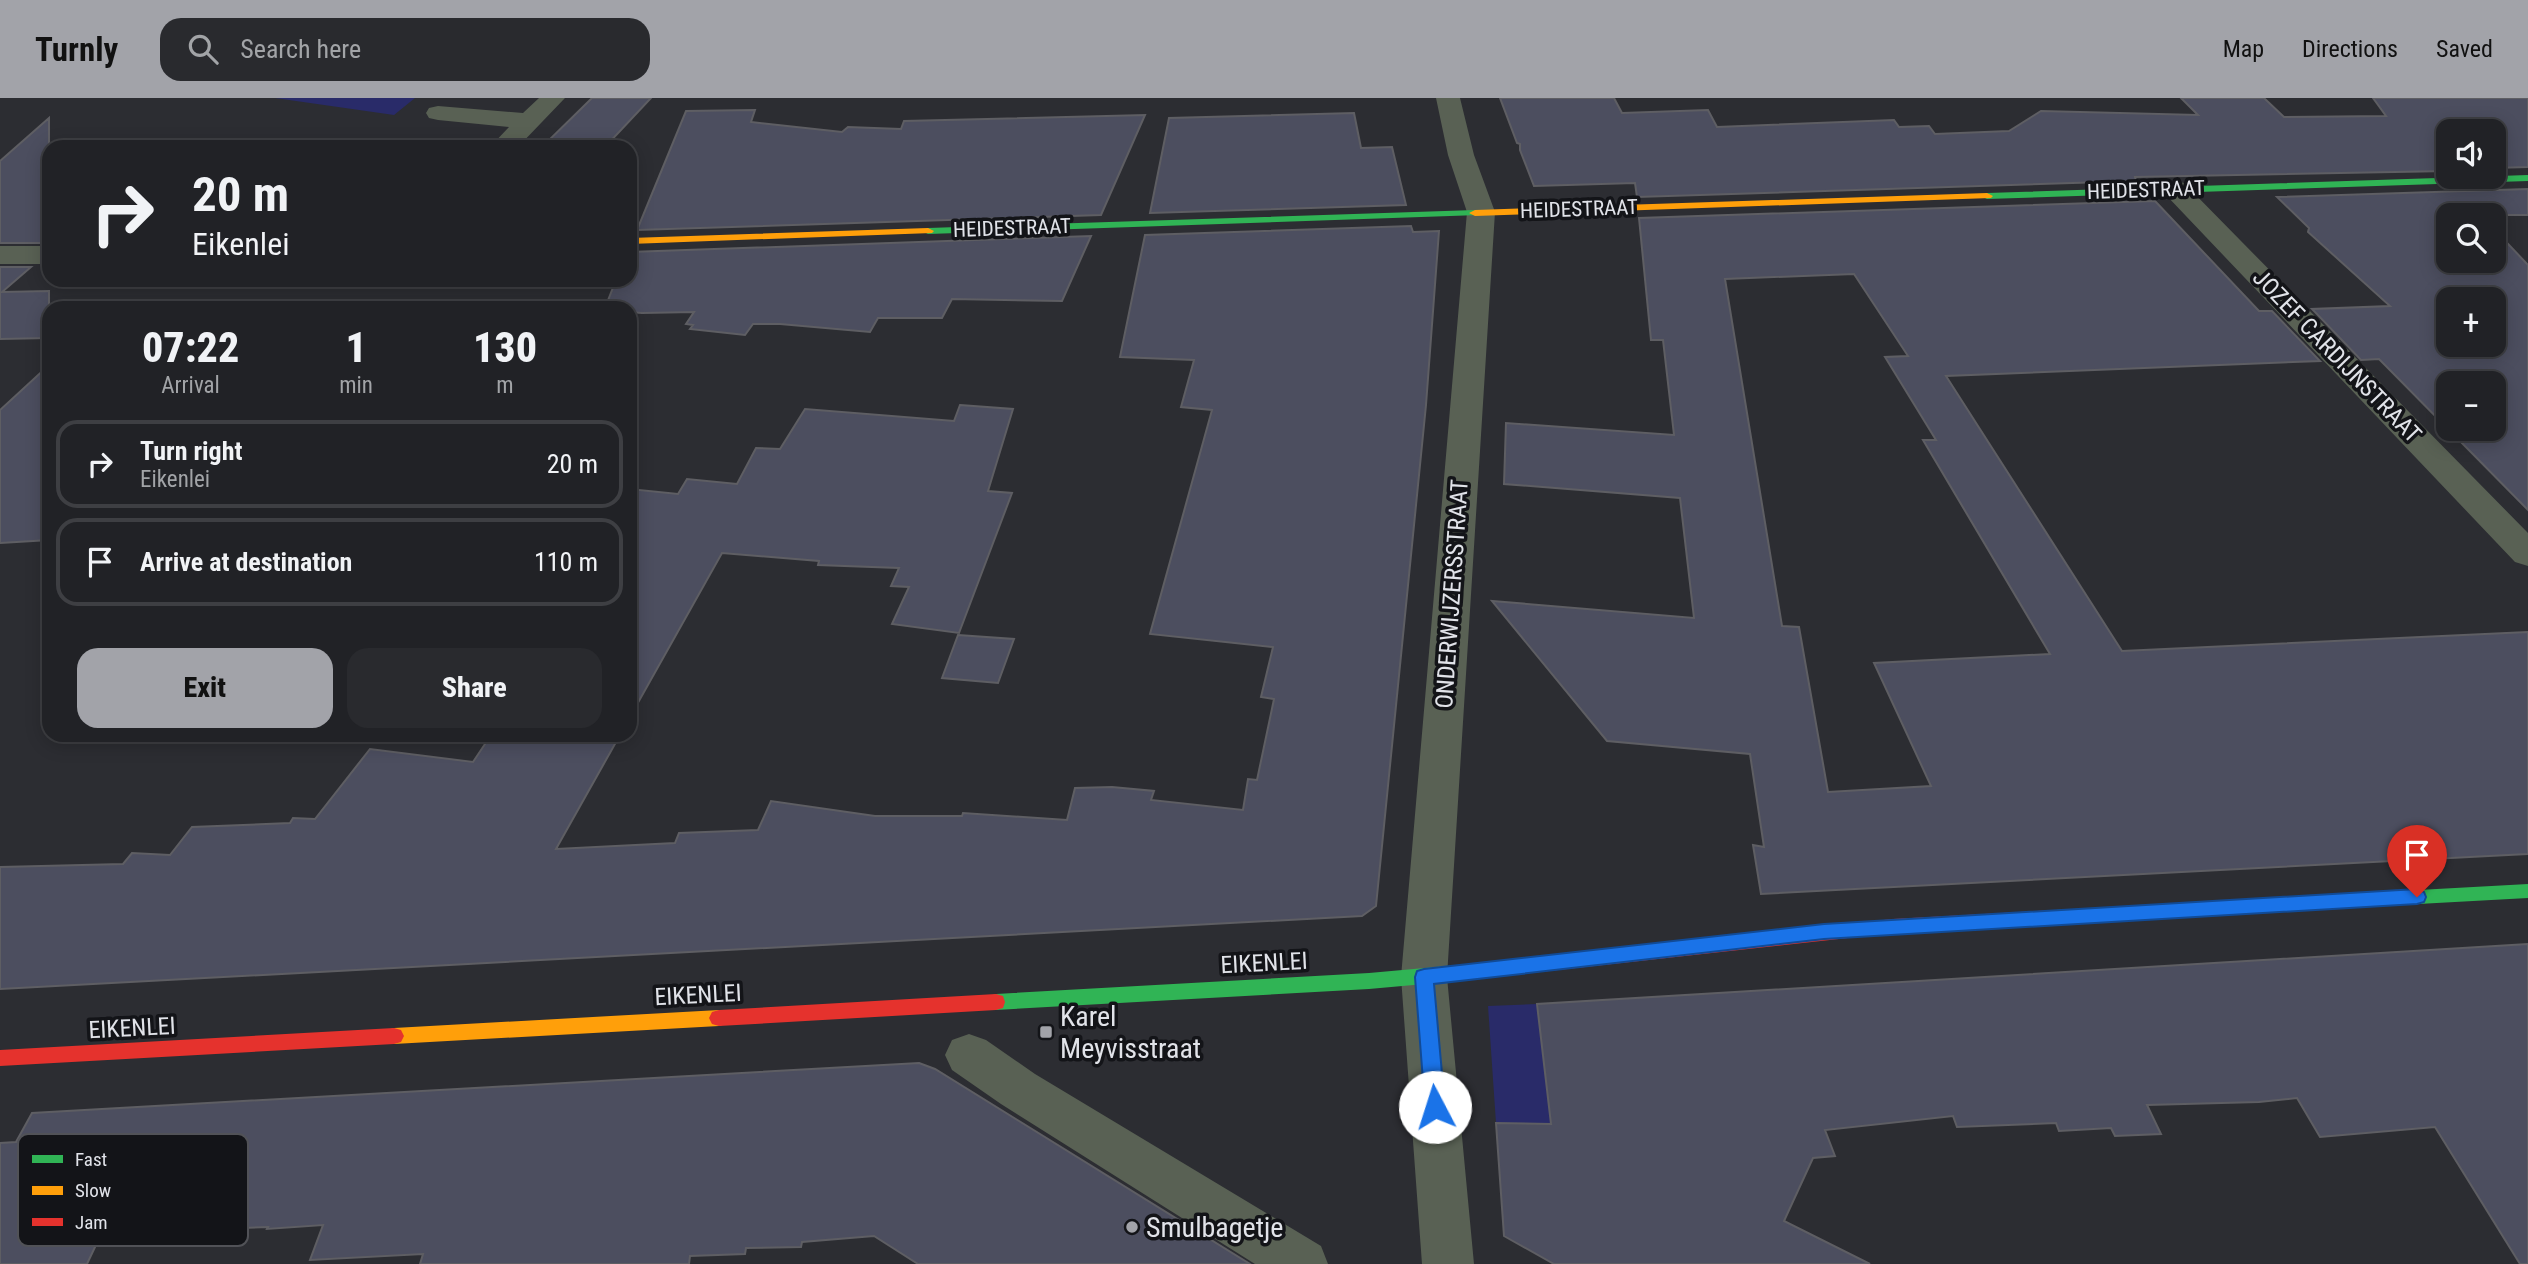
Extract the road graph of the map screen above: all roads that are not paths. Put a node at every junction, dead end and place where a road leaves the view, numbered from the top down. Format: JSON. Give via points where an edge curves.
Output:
{"nodes":[{"id":1,"x":553,"y":98,"type":"edge"},
{"id":2,"x":1448,"y":98,"type":"edge"},
{"id":3,"x":446,"y":106,"type":"edge"},
{"id":4,"x":412,"y":118,"type":"dead end"},
{"id":5,"x":530,"y":121,"type":"junction"},
{"id":6,"x":510,"y":140,"type":"edge"},
{"id":7,"x":2528,"y":178,"type":"edge"},
{"id":8,"x":2175,"y":189,"type":"junction"},
{"id":9,"x":1481,"y":212,"type":"junction"},
{"id":10,"x":637,"y":241,"type":"edge"},
{"id":11,"x":0,"y":255,"type":"edge"},
{"id":12,"x":42,"y":255,"type":"edge"},
{"id":13,"x":2528,"y":554,"type":"edge"},
{"id":14,"x":2528,"y":891,"type":"edge"},
{"id":15,"x":1424,"y":977,"type":"junction"},
{"id":16,"x":969,"y":1055,"type":"dead end"},
{"id":17,"x":0,"y":1058,"type":"edge"},
{"id":18,"x":1302,"y":1264,"type":"edge"},
{"id":19,"x":1448,"y":1264,"type":"edge"}],
"edges":[{"from":1,"to":5,"type":"street"},
{"from":2,"to":9,"type":"street"},
{"from":3,"to":4,"type":"street"},
{"from":3,"to":5,"type":"street"},
{"from":5,"to":6,"type":"street"},
{"from":7,"to":8,"type":"street","name":"HEIDESTRAAT"},
{"from":8,"to":9,"type":"street","name":"HEIDESTRAAT"},
{"from":8,"to":13,"type":"street","name":"JOZEF CARDIJNSTRAAT"},
{"from":9,"to":10,"type":"street","name":"HEIDESTRAAT"},
{"from":9,"to":15,"type":"street","name":"ONDERWIJZERSSTRAAT"},
{"from":11,"to":12,"type":"street"},
{"from":14,"to":15,"type":"street","name":"EIKENLEI","via":[[1865,928]]},
{"from":15,"to":17,"type":"street","name":"EIKENLEI"},
{"from":15,"to":19,"type":"street","name":"ONDERWIJZERSSTRAAT"},
{"from":16,"to":18,"type":"street"}]}
